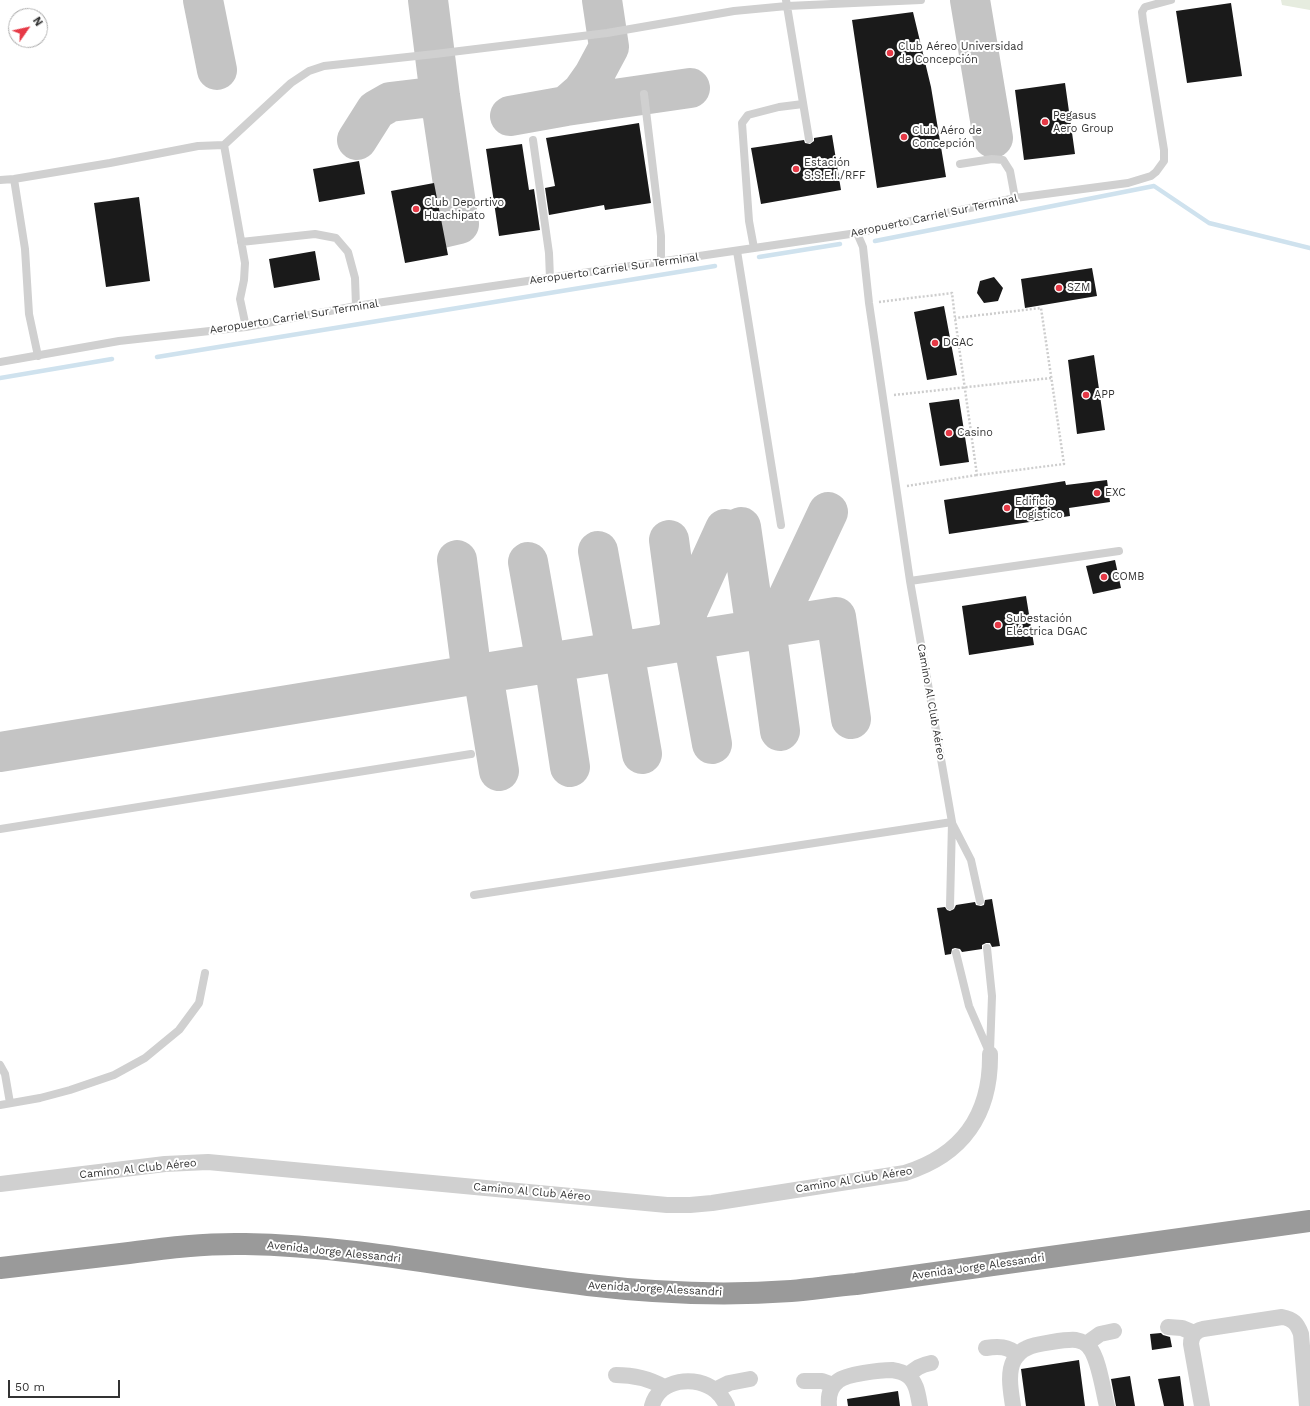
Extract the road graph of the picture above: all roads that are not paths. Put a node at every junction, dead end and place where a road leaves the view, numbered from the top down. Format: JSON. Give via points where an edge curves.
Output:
{"nodes":[{"id":1,"x":921,"y":0,"type":"edge"},
{"id":2,"x":1171,"y":0,"type":"edge"},
{"id":3,"x":787,"y":3,"type":"edge"},
{"id":4,"x":644,"y":94,"type":"dead end"},
{"id":5,"x":803,"y":104,"type":"junction"},
{"id":6,"x":809,"y":139,"type":"dead end"},
{"id":7,"x":533,"y":140,"type":"dead end"},
{"id":8,"x":224,"y":145,"type":"junction"},
{"id":9,"x":960,"y":164,"type":"dead end"},
{"id":10,"x":0,"y":180,"type":"edge"},
{"id":11,"x":14,"y":180,"type":"junction"},
{"id":12,"x":1015,"y":198,"type":"junction"},
{"id":13,"x":857,"y":233,"type":"junction"},
{"id":14,"x":241,"y":242,"type":"junction"},
{"id":15,"x":754,"y":248,"type":"junction"},
{"id":16,"x":737,"y":251,"type":"junction"},
{"id":17,"x":661,"y":263,"type":"junction"},
{"id":18,"x":550,"y":279,"type":"junction"},
{"id":19,"x":356,"y":306,"type":"junction"},
{"id":20,"x":246,"y":327,"type":"junction"},
{"id":21,"x":38,"y":356,"type":"junction"},
{"id":22,"x":0,"y":362,"type":"edge"},
{"id":23,"x":781,"y":525,"type":"dead end"},
{"id":24,"x":1119,"y":551,"type":"dead end"},
{"id":25,"x":910,"y":581,"type":"junction"},
{"id":26,"x":471,"y":754,"type":"dead end"},
{"id":27,"x":952,"y":822,"type":"junction"},
{"id":28,"x":0,"y":829,"type":"edge"},
{"id":29,"x":474,"y":895,"type":"dead end"},
{"id":30,"x":980,"y":901,"type":"dead end"},
{"id":31,"x":950,"y":906,"type":"dead end"},
{"id":32,"x":987,"y":948,"type":"dead end"},
{"id":33,"x":956,"y":953,"type":"dead end"},
{"id":34,"x":205,"y":973,"type":"dead end"},
{"id":35,"x":990,"y":1054,"type":"junction"},
{"id":36,"x":0,"y":1065,"type":"edge"},
{"id":37,"x":10,"y":1104,"type":"junction"},
{"id":38,"x":0,"y":1105,"type":"edge"},
{"id":39,"x":0,"y":1184,"type":"edge"},
{"id":40,"x":1310,"y":1221,"type":"edge"},
{"id":41,"x":0,"y":1268,"type":"edge"},
{"id":42,"x":1168,"y":1328,"type":"dead end"},
{"id":43,"x":1114,"y":1331,"type":"dead end"},
{"id":44,"x":1194,"y":1333,"type":"junction"},
{"id":45,"x":1086,"y":1344,"type":"junction"},
{"id":46,"x":986,"y":1348,"type":"dead end"},
{"id":47,"x":1018,"y":1355,"type":"junction"},
{"id":48,"x":931,"y":1363,"type":"dead end"},
{"id":49,"x":616,"y":1375,"type":"dead end"},
{"id":50,"x":908,"y":1376,"type":"junction"},
{"id":51,"x":750,"y":1379,"type":"dead end"},
{"id":52,"x":804,"y":1381,"type":"dead end"},
{"id":53,"x":834,"y":1385,"type":"junction"},
{"id":54,"x":664,"y":1387,"type":"junction"},
{"id":55,"x":715,"y":1390,"type":"junction"},
{"id":56,"x":652,"y":1406,"type":"edge"},
{"id":57,"x":726,"y":1406,"type":"edge"},
{"id":58,"x":829,"y":1406,"type":"edge"},
{"id":59,"x":920,"y":1406,"type":"edge"},
{"id":60,"x":1013,"y":1406,"type":"edge"},
{"id":61,"x":1107,"y":1406,"type":"edge"},
{"id":62,"x":1202,"y":1406,"type":"edge"},
{"id":63,"x":1307,"y":1406,"type":"edge"}],
"edges":[{"from":1,"to":3,"type":"lane"},
{"from":2,"to":12,"type":"lane","name":"Aeropuerto Carriel Sur Terminal","via":[[1145,7],[1142,12],[1164,150],[1164,161],[1160,168],[1151,176],[1128,183]]},
{"from":3,"to":5,"type":"lane"},
{"from":3,"to":8,"type":"lane","via":[[607,33],[324,66],[309,71],[290,83]]},
{"from":4,"to":17,"type":"lane","via":[[661,236]]},
{"from":5,"to":6,"type":"lane"},
{"from":5,"to":15,"type":"lane","via":[[748,115],[742,123],[749,221]]},
{"from":7,"to":18,"type":"lane","via":[[549,253]]},
{"from":8,"to":11,"type":"lane","via":[[198,146]]},
{"from":8,"to":14,"type":"lane"},
{"from":9,"to":12,"type":"lane","via":[[992,159],[1003,160],[1010,171]]},
{"from":10,"to":11,"type":"lane"},
{"from":11,"to":21,"type":"lane","via":[[25,249],[29,314]]},
{"from":12,"to":13,"type":"lane","name":"Aeropuerto Carriel Sur Terminal"},
{"from":13,"to":15,"type":"lane","name":"Aeropuerto Carriel Sur Terminal"},
{"from":13,"to":25,"type":"lane","name":"Camino Al Club Aéreo","via":[[863,247]]},
{"from":14,"to":19,"type":"lane","via":[[315,234],[336,238],[348,252],[354,278]]},
{"from":14,"to":20,"type":"lane","via":[[244,280],[240,299]]},
{"from":15,"to":16,"type":"lane","name":"Aeropuerto Carriel Sur Terminal"},
{"from":16,"to":17,"type":"lane","name":"Aeropuerto Carriel Sur Terminal"},
{"from":16,"to":23,"type":"lane"},
{"from":17,"to":18,"type":"lane","name":"Aeropuerto Carriel Sur Terminal"},
{"from":18,"to":19,"type":"lane","name":"Aeropuerto Carriel Sur Terminal"},
{"from":19,"to":20,"type":"lane","name":"Aeropuerto Carriel Sur Terminal"},
{"from":20,"to":21,"type":"lane","name":"Aeropuerto Carriel Sur Terminal","via":[[119,341]]},
{"from":21,"to":22,"type":"lane","name":"Aeropuerto Carriel Sur Terminal"},
{"from":24,"to":25,"type":"lane"},
{"from":25,"to":27,"type":"lane","name":"Camino Al Club Aéreo"},
{"from":26,"to":28,"type":"lane"},
{"from":27,"to":29,"type":"lane"},
{"from":27,"to":30,"type":"lane","name":"Camino Al Club Aéreo","via":[[971,860]]},
{"from":27,"to":31,"type":"lane","name":"Camino Al Club Aéreo"},
{"from":32,"to":35,"type":"lane","name":"Camino Al Club Aéreo","via":[[992,996]]},
{"from":33,"to":35,"type":"lane","name":"Camino Al Club Aéreo","via":[[969,1006]]},
{"from":34,"to":37,"type":"lane","via":[[199,1003],[179,1030],[145,1058],[114,1075],[70,1090]]},
{"from":35,"to":39,"type":"street","name":"Camino Al Club Aéreo","via":[[988,1085],[980,1112],[956,1145],[934,1162],[905,1173],[712,1203],[667,1205],[208,1162],[164,1164]]},
{"from":36,"to":37,"type":"lane","via":[[5,1074]]},
{"from":37,"to":38,"type":"lane"},
{"from":40,"to":41,"type":"highway","name":"Avenida Jorge Alessandri","via":[[864,1283],[749,1293],[612,1288],[341,1251],[245,1244],[161,1249]]},
{"from":42,"to":44,"type":"street","via":[[1182,1328]]},
{"from":43,"to":45,"type":"street","via":[[1100,1334]]},
{"from":44,"to":62,"type":"street","via":[[1191,1344]]},
{"from":44,"to":63,"type":"street","via":[[1203,1329],[1276,1317],[1294,1321],[1301,1334]]},
{"from":45,"to":47,"type":"street","via":[[1071,1340],[1032,1346]]},
{"from":45,"to":61,"type":"street","via":[[1094,1356]]},
{"from":46,"to":47,"type":"street","via":[[1002,1346]]},
{"from":47,"to":60,"type":"street","via":[[1010,1374]]},
{"from":48,"to":50,"type":"street","via":[[916,1368]]},
{"from":49,"to":54,"type":"street","via":[[638,1377]]},
{"from":50,"to":53,"type":"street","via":[[898,1371],[887,1371],[850,1376]]},
{"from":50,"to":59,"type":"street","via":[[915,1386]]},
{"from":51,"to":55,"type":"street","via":[[729,1383]]},
{"from":52,"to":53,"type":"street","via":[[822,1381]]},
{"from":53,"to":58,"type":"street","via":[[829,1396]]},
{"from":54,"to":55,"type":"street","via":[[677,1382],[690,1382],[704,1384]]},
{"from":54,"to":56,"type":"street","via":[[655,1396]]},
{"from":55,"to":57,"type":"street"}]}
